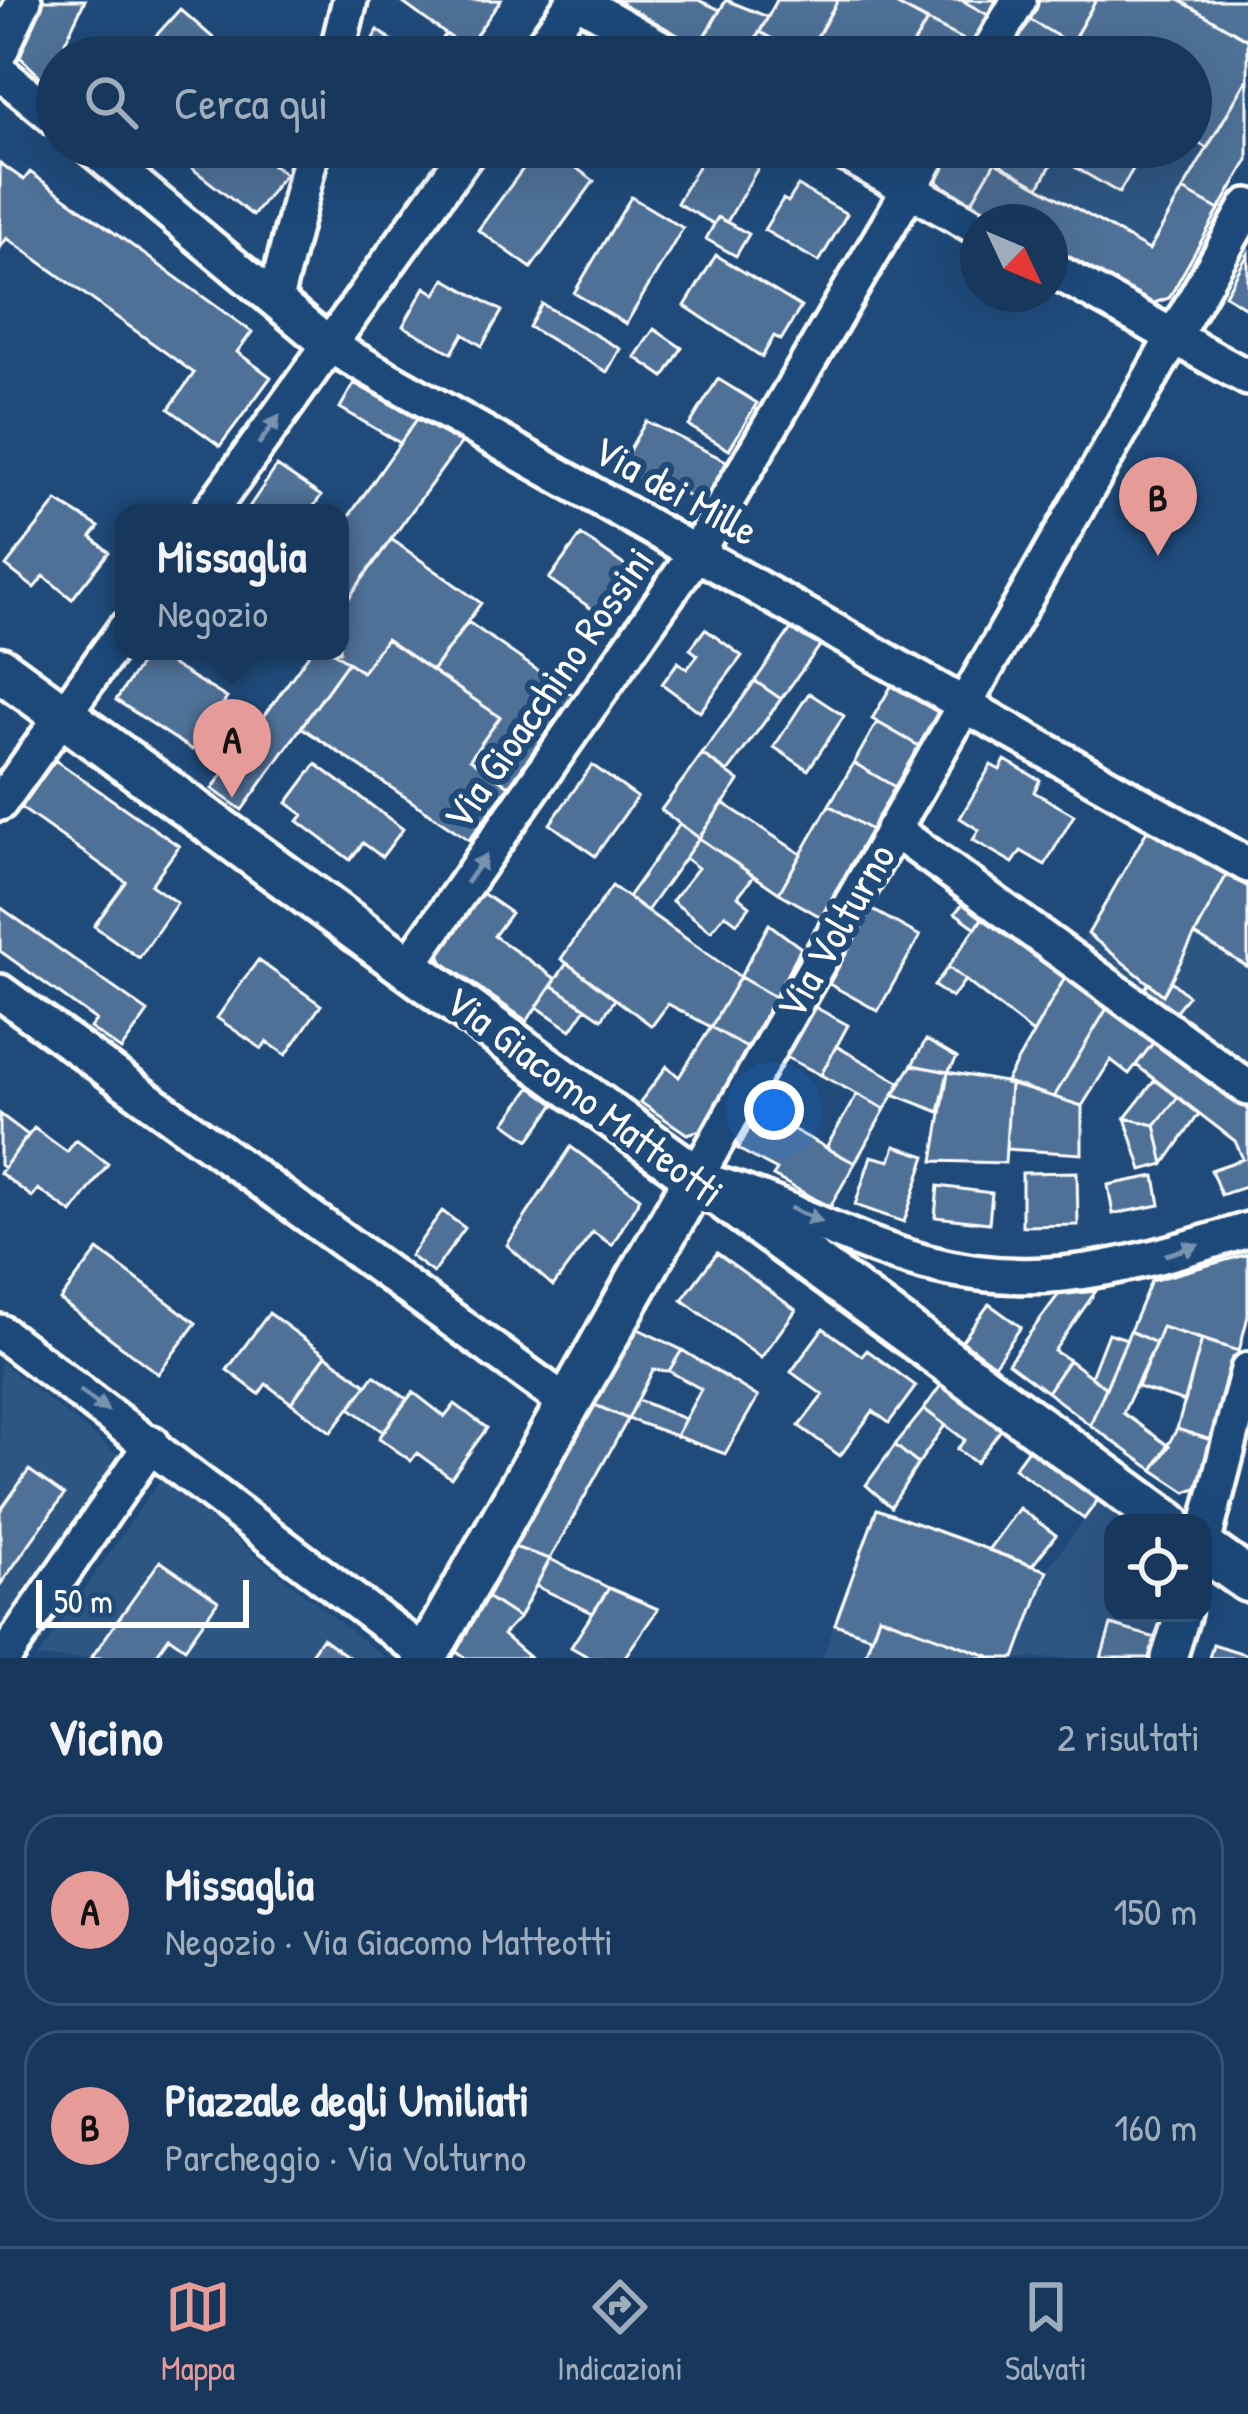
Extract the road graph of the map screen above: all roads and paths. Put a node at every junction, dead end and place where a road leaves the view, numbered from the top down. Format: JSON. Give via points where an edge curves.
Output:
{"nodes":[{"id":1,"x":24,"y":0,"type":"edge"},
{"id":2,"x":350,"y":0,"type":"edge"},
{"id":3,"x":576,"y":0,"type":"edge"},
{"id":4,"x":1019,"y":0,"type":"edge"},
{"id":5,"x":341,"y":36,"type":"edge"},
{"id":6,"x":549,"y":36,"type":"edge"},
{"id":7,"x":640,"y":36,"type":"edge"},
{"id":8,"x":998,"y":36,"type":"edge"},
{"id":9,"x":0,"y":52,"type":"edge"},
{"id":10,"x":0,"y":72,"type":"edge"},
{"id":11,"x":36,"y":102,"type":"edge"},
{"id":12,"x":116,"y":168,"type":"edge"},
{"id":13,"x":308,"y":168,"type":"edge"},
{"id":14,"x":456,"y":168,"type":"edge"},
{"id":15,"x":871,"y":168,"type":"edge"},
{"id":16,"x":922,"y":168,"type":"edge"},
{"id":17,"x":909,"y":190,"type":"junction"},
{"id":18,"x":1248,"y":206,"type":"edge"},
{"id":19,"x":960,"y":218,"type":"edge"},
{"id":20,"x":1068,"y":278,"type":"edge"},
{"id":21,"x":275,"y":300,"type":"junction"},
{"id":22,"x":1174,"y":336,"type":"junction"},
{"id":23,"x":330,"y":346,"type":"junction"},
{"id":24,"x":1248,"y":378,"type":"edge"},
{"id":25,"x":216,"y":504,"type":"edge"},
{"id":26,"x":696,"y":553,"type":"junction"},
{"id":27,"x":115,"y":642,"type":"edge"},
{"id":28,"x":0,"y":669,"type":"edge"},
{"id":29,"x":963,"y":702,"type":"junction"},
{"id":30,"x":63,"y":714,"type":"junction"},
{"id":31,"x":0,"y":803,"type":"edge"},
{"id":32,"x":893,"y":829,"type":"junction"},
{"id":33,"x":1248,"y":865,"type":"edge"},
{"id":34,"x":409,"y":965,"type":"junction"},
{"id":35,"x":0,"y":992,"type":"edge"},
{"id":36,"x":1248,"y":1088,"type":"edge"},
{"id":37,"x":695,"y":1178,"type":"junction"},
{"id":38,"x":1248,"y":1230,"type":"edge"},
{"id":39,"x":0,"y":1332,"type":"edge"},
{"id":40,"x":1248,"y":1370,"type":"edge"},
{"id":41,"x":568,"y":1404,"type":"junction"},
{"id":42,"x":152,"y":1443,"type":"junction"},
{"id":43,"x":1157,"y":1514,"type":"edge"},
{"id":44,"x":1211,"y":1514,"type":"edge"},
{"id":45,"x":1212,"y":1553,"type":"edge"},
{"id":46,"x":1248,"y":1580,"type":"edge"},
{"id":47,"x":1180,"y":1622,"type":"edge"},
{"id":48,"x":427,"y":1657,"type":"edge"},
{"id":49,"x":4,"y":1658,"type":"edge"},
{"id":50,"x":1169,"y":1658,"type":"edge"}],
"edges":[{"from":1,"to":9,"type":"street"},
{"from":2,"to":5,"type":"street"},
{"from":3,"to":6,"type":"street"},
{"from":3,"to":7,"type":"street"},
{"from":4,"to":8,"type":"street"},
{"from":10,"to":11,"type":"street"},
{"from":12,"to":21,"type":"street","name":"Via dei Mille"},
{"from":13,"to":21,"type":"street"},
{"from":14,"to":23,"type":"street"},
{"from":15,"to":17,"type":"street"},
{"from":16,"to":17,"type":"street","name":"Via Gioacchino Rossini"},
{"from":17,"to":19,"type":"street"},
{"from":17,"to":26,"type":"street","name":"Via Gioacchino Rossini"},
{"from":18,"to":22,"type":"street","name":"Via Volturno"},
{"from":20,"to":22,"type":"street"},
{"from":21,"to":23,"type":"street","name":"Via dei Mille"},
{"from":22,"to":24,"type":"street"},
{"from":22,"to":29,"type":"street","name":"Via Volturno"},
{"from":25,"to":23,"type":"street","one_way":true},
{"from":23,"to":26,"type":"street","name":"Via dei Mille"},
{"from":26,"to":29,"type":"street","name":"Via dei Mille"},
{"from":34,"to":26,"type":"street","name":"Via Gioacchino Rossini","one_way":true},
{"from":27,"to":30,"type":"street"},
{"from":28,"to":30,"type":"street","name":"Via Giacomo Matteotti"},
{"from":29,"to":32,"type":"street","name":"Via Volturno"},
{"from":29,"to":33,"type":"street","name":"Via dei Mille"},
{"from":30,"to":31,"type":"street"},
{"from":30,"to":34,"type":"street","name":"Via Giacomo Matteotti"},
{"from":32,"to":36,"type":"street"},
{"from":32,"to":37,"type":"street","name":"Via Volturno"},
{"from":34,"to":37,"type":"street","name":"Via Giacomo Matteotti"},
{"from":35,"to":41,"type":"street"},
{"from":37,"to":38,"type":"street","one_way":true,"via":[[764,1196],[874,1246],[998,1276],[1093,1274]]},
{"from":37,"to":41,"type":"street","name":"Via Volturno"},
{"from":37,"to":43,"type":"street","name":"Via Giacomo Matteotti"},
{"from":39,"to":42,"type":"street","one_way":true},
{"from":40,"to":44,"type":"street"},
{"from":41,"to":48,"type":"street","name":"Via Volturno"},
{"from":42,"to":48,"type":"street"},
{"from":42,"to":49,"type":"street"},
{"from":45,"to":46,"type":"street"},
{"from":47,"to":50,"type":"street"}]}
